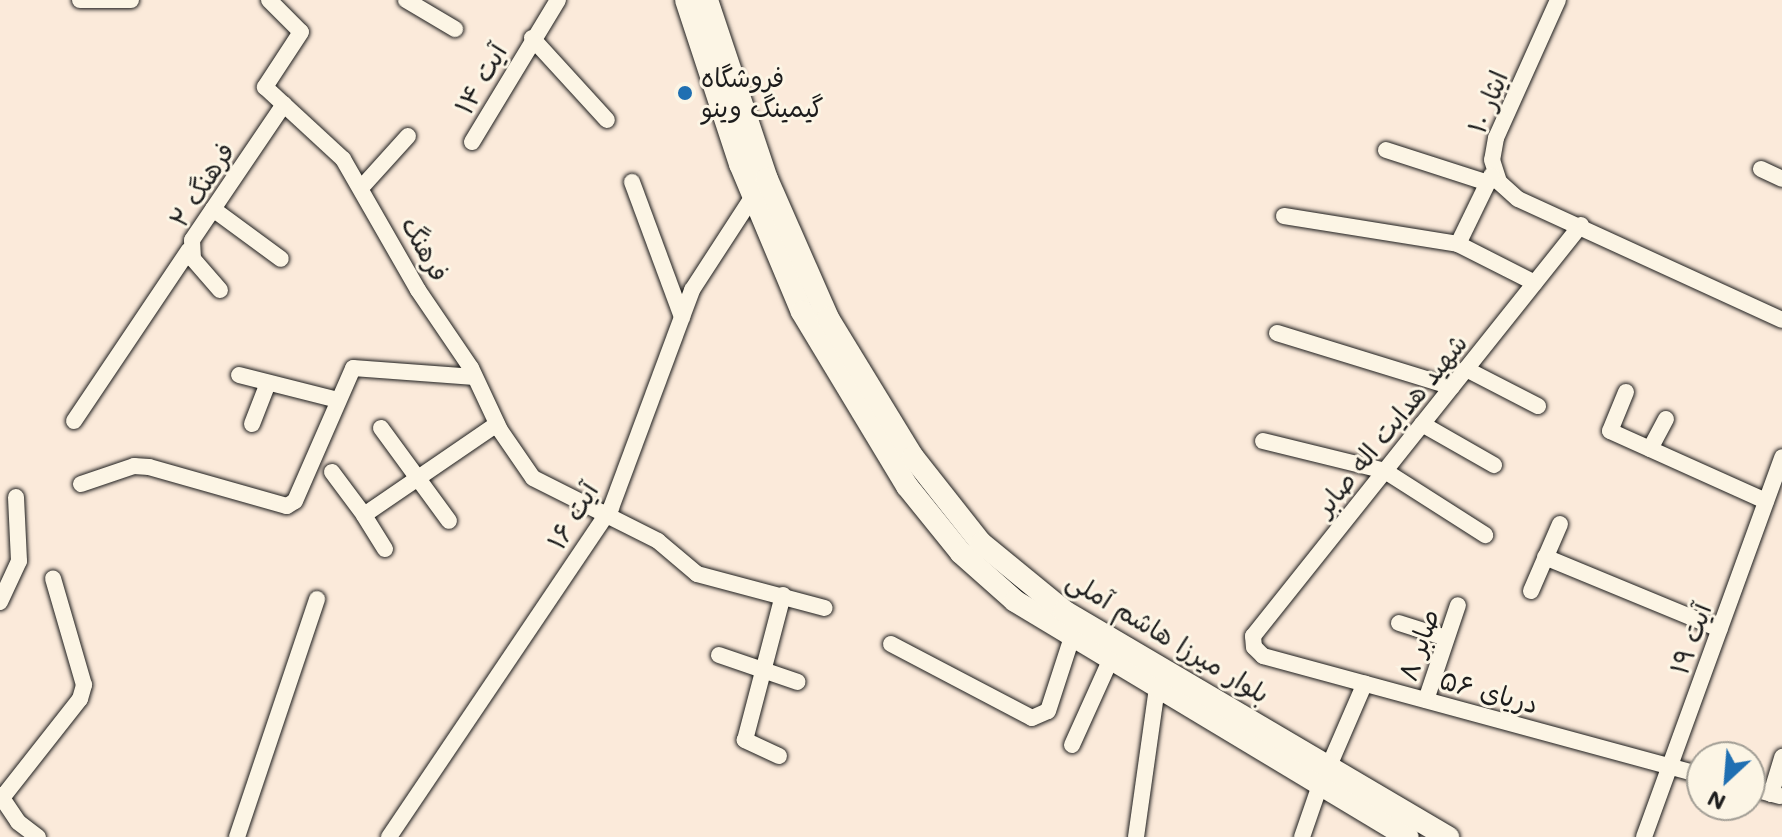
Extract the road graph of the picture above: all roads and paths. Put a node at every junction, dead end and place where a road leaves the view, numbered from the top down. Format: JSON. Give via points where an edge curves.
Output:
{"nodes":[{"id":1,"x":80,"y":0,"type":"edge"},
{"id":2,"x":269,"y":0,"type":"edge"},
{"id":3,"x":406,"y":0,"type":"edge"},
{"id":4,"x":558,"y":0,"type":"edge"},
{"id":5,"x":686,"y":0,"type":"edge"},
{"id":6,"x":707,"y":0,"type":"edge"},
{"id":7,"x":1558,"y":0,"type":"edge"},
{"id":8,"x":120,"y":1,"type":"edge"},
{"id":9,"x":455,"y":29,"type":"dead end"},
{"id":10,"x":532,"y":38,"type":"junction"},
{"id":11,"x":720,"y":69,"type":"junction"},
{"id":12,"x":284,"y":104,"type":"junction"},
{"id":13,"x":607,"y":120,"type":"dead end"},
{"id":14,"x":408,"y":136,"type":"dead end"},
{"id":15,"x":472,"y":142,"type":"dead end"},
{"id":16,"x":1386,"y":150,"type":"dead end"},
{"id":17,"x":1761,"y":169,"type":"dead end"},
{"id":18,"x":1491,"y":177,"type":"junction"},
{"id":19,"x":1782,"y":179,"type":"edge"},
{"id":20,"x":632,"y":182,"type":"dead end"},
{"id":21,"x":361,"y":188,"type":"junction"},
{"id":22,"x":753,"y":196,"type":"junction"},
{"id":23,"x":213,"y":209,"type":"junction"},
{"id":24,"x":1284,"y":216,"type":"dead end"},
{"id":25,"x":1581,"y":225,"type":"junction"},
{"id":26,"x":1458,"y":244,"type":"junction"},
{"id":27,"x":189,"y":250,"type":"junction"},
{"id":28,"x":281,"y":259,"type":"dead end"},
{"id":29,"x":1535,"y":283,"type":"junction"},
{"id":30,"x":220,"y":290,"type":"dead end"},
{"id":31,"x":682,"y":317,"type":"junction"},
{"id":32,"x":1782,"y":320,"type":"edge"},
{"id":33,"x":1277,"y":333,"type":"dead end"},
{"id":34,"x":1466,"y":369,"type":"junction"},
{"id":35,"x":239,"y":375,"type":"dead end"},
{"id":36,"x":475,"y":377,"type":"junction"},
{"id":37,"x":268,"y":383,"type":"junction"},
{"id":38,"x":1452,"y":387,"type":"junction"},
{"id":39,"x":1626,"y":392,"type":"dead end"},
{"id":40,"x":338,"y":400,"type":"junction"},
{"id":41,"x":1538,"y":406,"type":"dead end"},
{"id":42,"x":1666,"y":419,"type":"dead end"},
{"id":43,"x":74,"y":421,"type":"dead end"},
{"id":44,"x":252,"y":424,"type":"dead end"},
{"id":45,"x":497,"y":424,"type":"junction"},
{"id":46,"x":1422,"y":424,"type":"junction"},
{"id":47,"x":381,"y":428,"type":"dead end"},
{"id":48,"x":1263,"y":441,"type":"dead end"},
{"id":49,"x":1650,"y":449,"type":"junction"},
{"id":50,"x":1782,"y":457,"type":"edge"},
{"id":51,"x":1494,"y":465,"type":"dead end"},
{"id":52,"x":1385,"y":471,"type":"junction"},
{"id":53,"x":332,"y":472,"type":"dead end"},
{"id":54,"x":417,"y":479,"type":"junction"},
{"id":55,"x":81,"y":484,"type":"dead end"},
{"id":56,"x":16,"y":497,"type":"dead end"},
{"id":57,"x":1766,"y":501,"type":"junction"},
{"id":58,"x":364,"y":515,"type":"junction"},
{"id":59,"x":606,"y":515,"type":"junction"},
{"id":60,"x":449,"y":521,"type":"dead end"},
{"id":61,"x":1560,"y":524,"type":"dead end"},
{"id":62,"x":1485,"y":535,"type":"dead end"},
{"id":63,"x":385,"y":549,"type":"dead end"},
{"id":64,"x":1545,"y":557,"type":"junction"},
{"id":65,"x":53,"y":578,"type":"dead end"},
{"id":66,"x":1531,"y":591,"type":"dead end"},
{"id":67,"x":783,"y":595,"type":"junction"},
{"id":68,"x":317,"y":599,"type":"dead end"},
{"id":69,"x":0,"y":602,"type":"edge"},
{"id":70,"x":1458,"y":605,"type":"dead end"},
{"id":71,"x":825,"y":608,"type":"dead end"},
{"id":72,"x":1399,"y":623,"type":"dead end"},
{"id":73,"x":1720,"y":629,"type":"junction"},
{"id":74,"x":1072,"y":637,"type":"junction"},
{"id":75,"x":1446,"y":638,"type":"junction"},
{"id":76,"x":891,"y":644,"type":"dead end"},
{"id":77,"x":719,"y":655,"type":"dead end"},
{"id":78,"x":1263,"y":656,"type":"joint"},
{"id":79,"x":1110,"y":661,"type":"junction"},
{"id":80,"x":763,"y":670,"type":"junction"},
{"id":81,"x":798,"y":682,"type":"dead end"},
{"id":82,"x":1365,"y":683,"type":"junction"},
{"id":83,"x":1157,"y":688,"type":"junction"},
{"id":84,"x":1187,"y":694,"type":"junction"},
{"id":85,"x":1426,"y":700,"type":"junction"},
{"id":86,"x":1072,"y":745,"type":"dead end"},
{"id":87,"x":779,"y":756,"type":"dead end"},
{"id":88,"x":1782,"y":757,"type":"edge"},
{"id":89,"x":1670,"y":766,"type":"junction"},
{"id":90,"x":1686,"y":770,"type":"edge"},
{"id":91,"x":1325,"y":775,"type":"junction"},
{"id":92,"x":1777,"y":795,"type":"edge"},
{"id":93,"x":3,"y":807,"type":"edge"},
{"id":94,"x":38,"y":837,"type":"edge"},
{"id":95,"x":237,"y":837,"type":"edge"},
{"id":96,"x":389,"y":837,"type":"edge"},
{"id":97,"x":1136,"y":837,"type":"edge"},
{"id":98,"x":1302,"y":837,"type":"edge"},
{"id":99,"x":1408,"y":837,"type":"edge"},
{"id":100,"x":1448,"y":837,"type":"edge"},
{"id":101,"x":1644,"y":837,"type":"edge"}],
"edges":[{"from":1,"to":8,"type":"street"},
{"from":2,"to":12,"type":"street","name":"فرهنگ","via":[[301,32],[265,87]]},
{"from":3,"to":9,"type":"street"},
{"from":4,"to":10,"type":"street","name":"آيت ۱۴"},
{"from":5,"to":11,"type":"main road","name":"بلوار میرزا هاشم آملی"},
{"from":6,"to":11,"type":"main road","name":"بلوار میرزا هاشم آملی"},
{"from":7,"to":18,"type":"street","name":"ایثار ۱۰","via":[[1496,138]]},
{"from":10,"to":13,"type":"street"},
{"from":10,"to":15,"type":"street","name":"آيت ۱۴"},
{"from":11,"to":22,"type":"main road","name":"بلوار میرزا هاشم آملی"},
{"from":11,"to":84,"type":"main road","name":"بلوار میرزا هاشم آملی","via":[[828,318],[913,457],[981,543],[1064,611]]},
{"from":12,"to":21,"type":"street","name":"فرهنگ","via":[[343,159]]},
{"from":12,"to":23,"type":"street","name":"فرهنگ ۲"},
{"from":14,"to":21,"type":"street"},
{"from":16,"to":18,"type":"street"},
{"from":17,"to":19,"type":"street"},
{"from":18,"to":25,"type":"street","name":"ایثار ۱۰","via":[[1518,199]]},
{"from":18,"to":26,"type":"street"},
{"from":20,"to":31,"type":"street"},
{"from":21,"to":36,"type":"street","name":"فرهنگ"},
{"from":22,"to":31,"type":"street","name":"آیت ۱۶","via":[[692,290]]},
{"from":22,"to":74,"type":"main road","name":"بلوار میرزا هاشم آملی","via":[[802,312],[907,486],[972,563],[1015,601]]},
{"from":23,"to":27,"type":"street","name":"فرهنگ ۲"},
{"from":23,"to":28,"type":"street"},
{"from":24,"to":26,"type":"street"},
{"from":25,"to":29,"type":"street","name":"شهید هدایت اله صابر"},
{"from":25,"to":32,"type":"street","name":"ایثار ۱۰"},
{"from":26,"to":29,"type":"street"},
{"from":27,"to":30,"type":"street","name":"فرهنگ ۲"},
{"from":27,"to":43,"type":"street"},
{"from":29,"to":34,"type":"street","name":"شهید هدایت اله صابر"},
{"from":31,"to":59,"type":"street","name":"آیت ۱۶"},
{"from":33,"to":38,"type":"street"},
{"from":34,"to":38,"type":"street","name":"شهید هدایت اله صابر"},
{"from":34,"to":41,"type":"street"},
{"from":35,"to":37,"type":"street"},
{"from":36,"to":40,"type":"street","via":[[353,368]]},
{"from":36,"to":45,"type":"street","name":"فرهنگ"},
{"from":37,"to":40,"type":"street"},
{"from":37,"to":44,"type":"street"},
{"from":38,"to":46,"type":"street","name":"شهید هدایت اله صابر"},
{"from":39,"to":49,"type":"street","via":[[1610,431]]},
{"from":40,"to":55,"type":"street","via":[[295,501],[287,506],[149,467],[134,466]]},
{"from":42,"to":49,"type":"street"},
{"from":45,"to":54,"type":"street"},
{"from":45,"to":59,"type":"street","name":"فرهنگ","via":[[533,478]]},
{"from":46,"to":51,"type":"street"},
{"from":46,"to":52,"type":"street","name":"شهید هدایت اله صابر"},
{"from":47,"to":54,"type":"street"},
{"from":48,"to":52,"type":"street"},
{"from":49,"to":57,"type":"street"},
{"from":50,"to":57,"type":"street","name":"آیت ۱۹"},
{"from":52,"to":62,"type":"street"},
{"from":52,"to":78,"type":"street","name":"شهید هدایت اله صابر","via":[[1253,636],[1254,647]]},
{"from":53,"to":58,"type":"street"},
{"from":54,"to":58,"type":"street"},
{"from":54,"to":60,"type":"street"},
{"from":56,"to":69,"type":"street","via":[[13,525],[19,561]]},
{"from":57,"to":73,"type":"street","name":"آیت ۱۹"},
{"from":58,"to":63,"type":"street"},
{"from":59,"to":67,"type":"street","name":"فرهنگ","via":[[658,541],[697,574]]},
{"from":59,"to":96,"type":"street","name":"آیت ۱۶"},
{"from":61,"to":64,"type":"street"},
{"from":64,"to":66,"type":"street"},
{"from":64,"to":73,"type":"street"},
{"from":65,"to":93,"type":"street","via":[[84,685],[80,699]]},
{"from":67,"to":71,"type":"street","name":"فرهنگ"},
{"from":67,"to":80,"type":"street"},
{"from":68,"to":95,"type":"street"},
{"from":70,"to":75,"type":"street","name":"صابر ۸"},
{"from":72,"to":75,"type":"street"},
{"from":73,"to":89,"type":"street","name":"آیت ۱۹"},
{"from":74,"to":76,"type":"street","via":[[1048,711],[1032,718]]},
{"from":74,"to":79,"type":"main road","name":"بلوار میرزا هاشم آملی"},
{"from":75,"to":85,"type":"street","name":"صابر ۸"},
{"from":77,"to":80,"type":"street"},
{"from":78,"to":82,"type":"street","name":"دریای ۵۶"},
{"from":79,"to":83,"type":"main road","name":"بلوار میرزا هاشم آملی"},
{"from":79,"to":86,"type":"street"},
{"from":80,"to":81,"type":"street"},
{"from":80,"to":87,"type":"street","via":[[745,740]]},
{"from":82,"to":85,"type":"street","name":"دریای ۵۶"},
{"from":82,"to":91,"type":"street"},
{"from":83,"to":84,"type":"main road","name":"بلوار میرزا هاشم آملی"},
{"from":83,"to":97,"type":"street"},
{"from":84,"to":91,"type":"main road","name":"بلوار میرزا هاشم آملی"},
{"from":85,"to":89,"type":"street","name":"دریای ۵۶"},
{"from":88,"to":92,"type":"street"},
{"from":89,"to":90,"type":"street","name":"دریای ۵۶"},
{"from":89,"to":101,"type":"street","name":"آیت ۱۹"},
{"from":91,"to":98,"type":"street"},
{"from":91,"to":99,"type":"main road","name":"بلوار میرزا هاشم آملی"},
{"from":91,"to":100,"type":"main road","name":"بلوار میرزا هاشم آملی"},
{"from":93,"to":94,"type":"street"}]}
